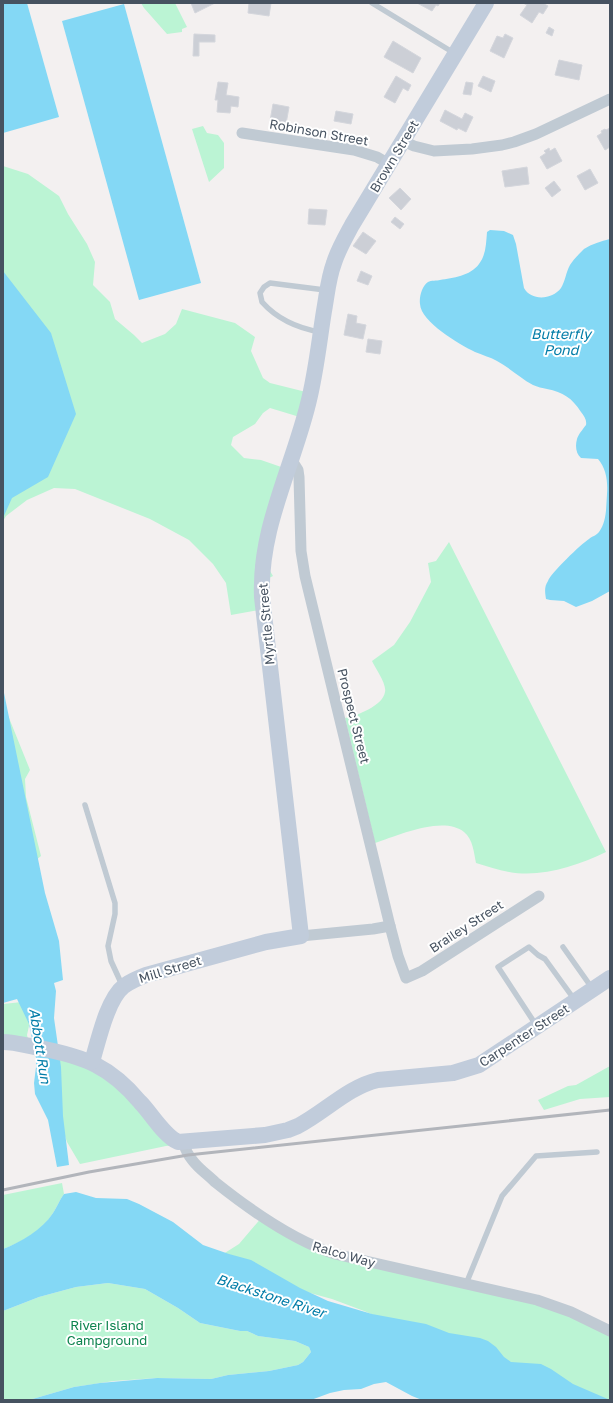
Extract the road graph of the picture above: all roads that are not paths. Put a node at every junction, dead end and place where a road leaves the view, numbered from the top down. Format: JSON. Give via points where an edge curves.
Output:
{"nodes":[{"id":1,"x":372,"y":3,"type":"edge"},
{"id":2,"x":486,"y":3,"type":"edge"},
{"id":3,"x":456,"y":54,"type":"junction"},
{"id":4,"x":610,"y":99,"type":"edge"},
{"id":5,"x":242,"y":133,"type":"dead end"},
{"id":6,"x":403,"y":141,"type":"junction"},
{"id":7,"x":389,"y":164,"type":"junction"},
{"id":8,"x":327,"y":290,"type":"junction"},
{"id":9,"x":322,"y":325,"type":"junction"},
{"id":10,"x":291,"y":459,"type":"junction"},
{"id":11,"x":85,"y":805,"type":"dead end"},
{"id":12,"x":539,"y":896,"type":"dead end"},
{"id":13,"x":390,"y":926,"type":"junction"},
{"id":14,"x":301,"y":936,"type":"junction"},
{"id":15,"x":564,"y":947,"type":"dead end"},
{"id":16,"x":406,"y":978,"type":"joint"},
{"id":17,"x":610,"y":978,"type":"edge"},
{"id":18,"x":123,"y":987,"type":"junction"},
{"id":19,"x":593,"y":989,"type":"junction"},
{"id":20,"x":575,"y":1002,"type":"junction"},
{"id":21,"x":538,"y":1027,"type":"junction"},
{"id":22,"x":10,"y":1043,"type":"edge"},
{"id":23,"x":92,"y":1062,"type":"junction"},
{"id":24,"x":183,"y":1142,"type":"junction"},
{"id":25,"x":597,"y":1152,"type":"dead end"},
{"id":26,"x":466,"y":1284,"type":"junction"},
{"id":27,"x":610,"y":1330,"type":"edge"}],
"edges":[{"from":1,"to":3,"type":"lane"},
{"from":2,"to":3,"type":"street","name":"Brown Street"},
{"from":3,"to":6,"type":"street","name":"Brown Street"},
{"from":4,"to":6,"type":"street","via":[[536,134],[502,145],[434,151]]},
{"from":5,"to":7,"type":"street","name":"Robinson Street","via":[[354,150],[377,157]]},
{"from":6,"to":7,"type":"street","name":"Brown Street"},
{"from":7,"to":8,"type":"street","name":"Brown Street","via":[[341,245]]},
{"from":8,"to":9,"type":"street","name":"Brown Street"},
{"from":8,"to":9,"type":"lane","via":[[270,283],[260,293],[262,302],[280,318],[302,329]]},
{"from":9,"to":10,"type":"street","name":"Myrtle Street","via":[[312,387]]},
{"from":10,"to":13,"type":"street","name":"Prospect Street","via":[[298,470],[299,478],[301,550],[305,576]]},
{"from":10,"to":14,"type":"street","name":"Myrtle Street","via":[[268,530],[261,581]]},
{"from":11,"to":18,"type":"lane","via":[[115,904],[108,946],[111,961]]},
{"from":12,"to":16,"type":"street","name":"Brailey Street","via":[[422,971]]},
{"from":13,"to":14,"type":"street","name":"Mill Street"},
{"from":13,"to":16,"type":"street","name":"Prospect Street"},
{"from":14,"to":18,"type":"street","name":"Mill Street","via":[[266,942],[146,975]]},
{"from":15,"to":19,"type":"lane"},
{"from":17,"to":19,"type":"street","name":"Carpenter Street"},
{"from":18,"to":23,"type":"street","name":"Mill Street","via":[[108,1010]]},
{"from":19,"to":20,"type":"street","name":"Carpenter Street"},
{"from":20,"to":21,"type":"street","name":"Carpenter Street"},
{"from":20,"to":21,"type":"lane","via":[[545,959],[528,947],[498,967]]},
{"from":21,"to":24,"type":"street","name":"Carpenter Street","via":[[487,1061],[463,1071],[362,1084],[306,1122],[288,1130],[265,1135]]},
{"from":22,"to":23,"type":"street","via":[[66,1053]]},
{"from":23,"to":24,"type":"street","via":[[124,1085],[173,1140]]},
{"from":24,"to":26,"type":"street","name":"Ralco Way","via":[[192,1161],[229,1193],[309,1244],[335,1254]]},
{"from":25,"to":26,"type":"lane","via":[[536,1156],[502,1196]]},
{"from":26,"to":27,"type":"street","name":"Ralco Way","via":[[548,1304]]}]}
